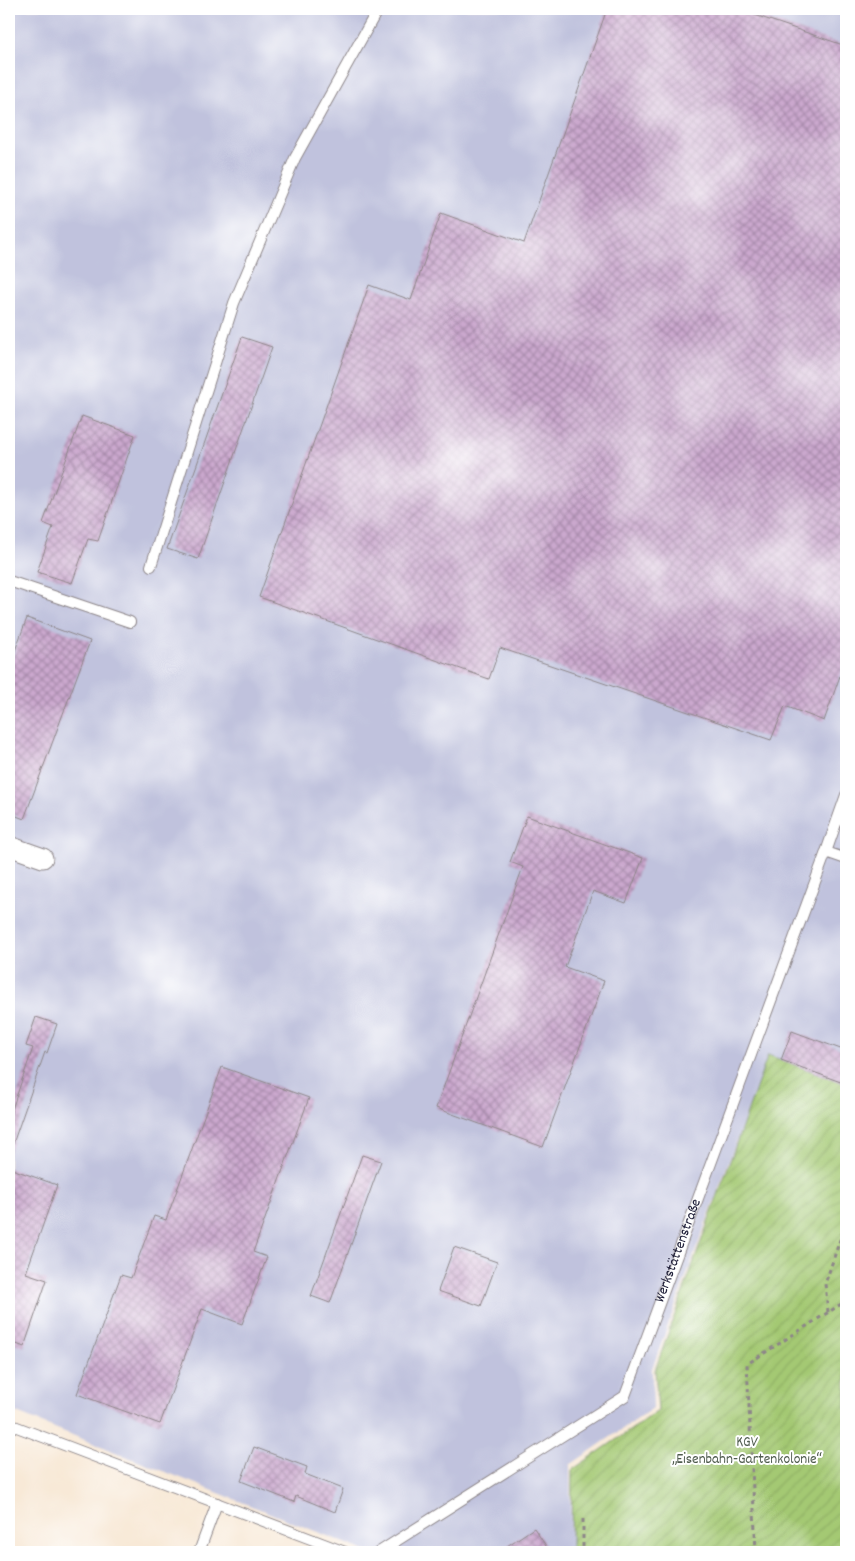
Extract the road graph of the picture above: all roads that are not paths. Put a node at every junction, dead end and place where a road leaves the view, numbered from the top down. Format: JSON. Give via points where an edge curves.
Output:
{"nodes":[{"id":1,"x":378,"y":9,"type":"edge"},
{"id":2,"x":151,"y":566,"type":"dead end"},
{"id":3,"x":9,"y":581,"type":"edge"},
{"id":4,"x":130,"y":622,"type":"dead end"},
{"id":5,"x":846,"y":795,"type":"edge"},
{"id":6,"x":9,"y":846,"type":"edge"},
{"id":7,"x":826,"y":852,"type":"junction"},
{"id":8,"x":43,"y":858,"type":"dead end"},
{"id":9,"x":846,"y":860,"type":"edge"},
{"id":10,"x":9,"y":1424,"type":"edge"},
{"id":11,"x":217,"y":1504,"type":"junction"},
{"id":12,"x":199,"y":1552,"type":"edge"},
{"id":13,"x":345,"y":1552,"type":"edge"},
{"id":14,"x":380,"y":1552,"type":"edge"}],
"edges":[{"from":1,"to":2,"type":"lane","via":[[295,158],[234,303]]},
{"from":3,"to":4,"type":"lane"},
{"from":5,"to":7,"type":"lane","name":"Werkstättenstraße"},
{"from":6,"to":8,"type":"street"},
{"from":7,"to":9,"type":"lane"},
{"from":7,"to":14,"type":"lane","name":"Werkstättenstraße","via":[[625,1396]]},
{"from":10,"to":11,"type":"lane"},
{"from":11,"to":12,"type":"lane"},
{"from":11,"to":13,"type":"lane"}]}
